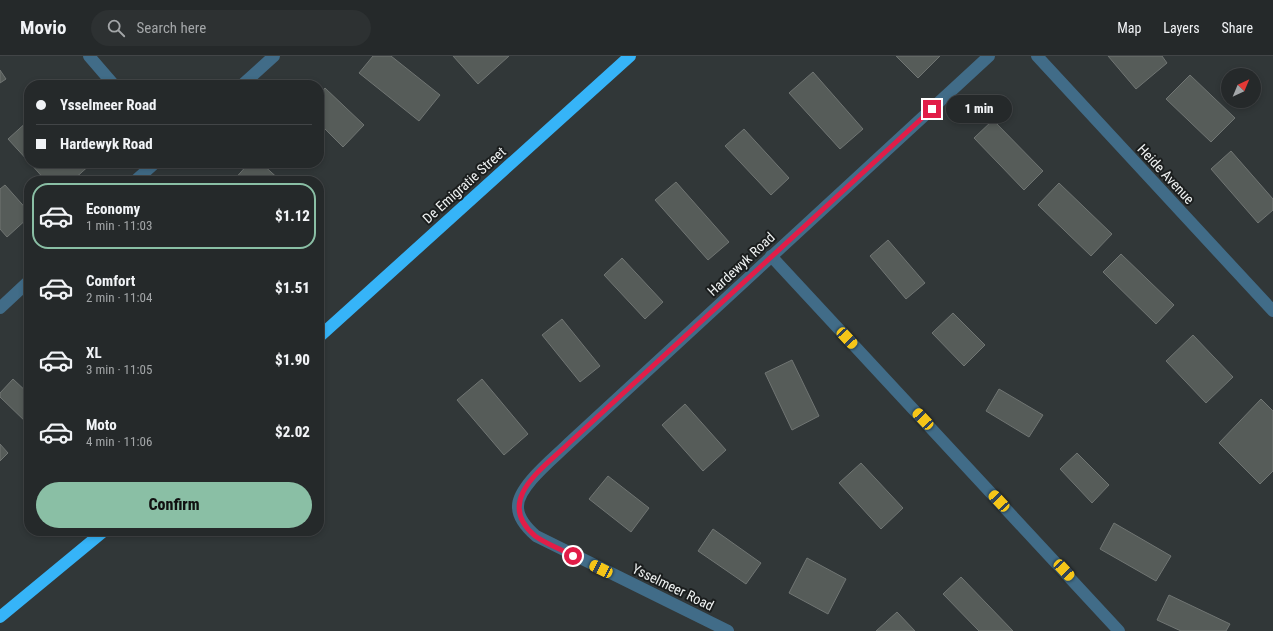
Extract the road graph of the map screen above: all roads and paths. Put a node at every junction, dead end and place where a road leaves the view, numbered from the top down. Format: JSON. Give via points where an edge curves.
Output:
{"nodes":[{"id":1,"x":89,"y":56,"type":"edge"},
{"id":2,"x":274,"y":56,"type":"edge"},
{"id":3,"x":630,"y":56,"type":"edge"},
{"id":4,"x":989,"y":56,"type":"edge"},
{"id":5,"x":1037,"y":56,"type":"edge"},
{"id":6,"x":110,"y":80,"type":"edge"},
{"id":7,"x":248,"y":80,"type":"edge"},
{"id":8,"x":149,"y":168,"type":"edge"},
{"id":9,"x":140,"y":176,"type":"edge"},
{"id":10,"x":771,"y":256,"type":"junction"},
{"id":11,"x":24,"y":286,"type":"edge"},
{"id":12,"x":0,"y":308,"type":"edge"},
{"id":13,"x":1273,"y":312,"type":"edge"},
{"id":14,"x":324,"y":331,"type":"edge"},
{"id":15,"x":520,"y":499,"type":"joint"},
{"id":16,"x":98,"y":536,"type":"edge"},
{"id":17,"x":12,"y":606,"type":"junction"},
{"id":18,"x":0,"y":614,"type":"edge"},
{"id":19,"x":0,"y":617,"type":"edge"},
{"id":20,"x":728,"y":631,"type":"edge"},
{"id":21,"x":1120,"y":631,"type":"edge"}],
"edges":[{"from":1,"to":6,"type":"street"},
{"from":2,"to":7,"type":"street"},
{"from":3,"to":14,"type":"highway","name":"De Emigratie Street"},
{"from":4,"to":10,"type":"street","name":"Hardewyk Road"},
{"from":5,"to":13,"type":"street","name":"Heide Avenue"},
{"from":8,"to":9,"type":"street"},
{"from":10,"to":15,"type":"street","name":"Hardewyk Road","via":[[568,444],[534,477]]},
{"from":10,"to":21,"type":"street"},
{"from":11,"to":12,"type":"street"},
{"from":15,"to":20,"type":"street","name":"Ysselmeer Road","via":[[518,507],[521,518],[536,536]]},
{"from":16,"to":17,"type":"highway"},
{"from":17,"to":18,"type":"highway"},
{"from":17,"to":19,"type":"highway"}]}
